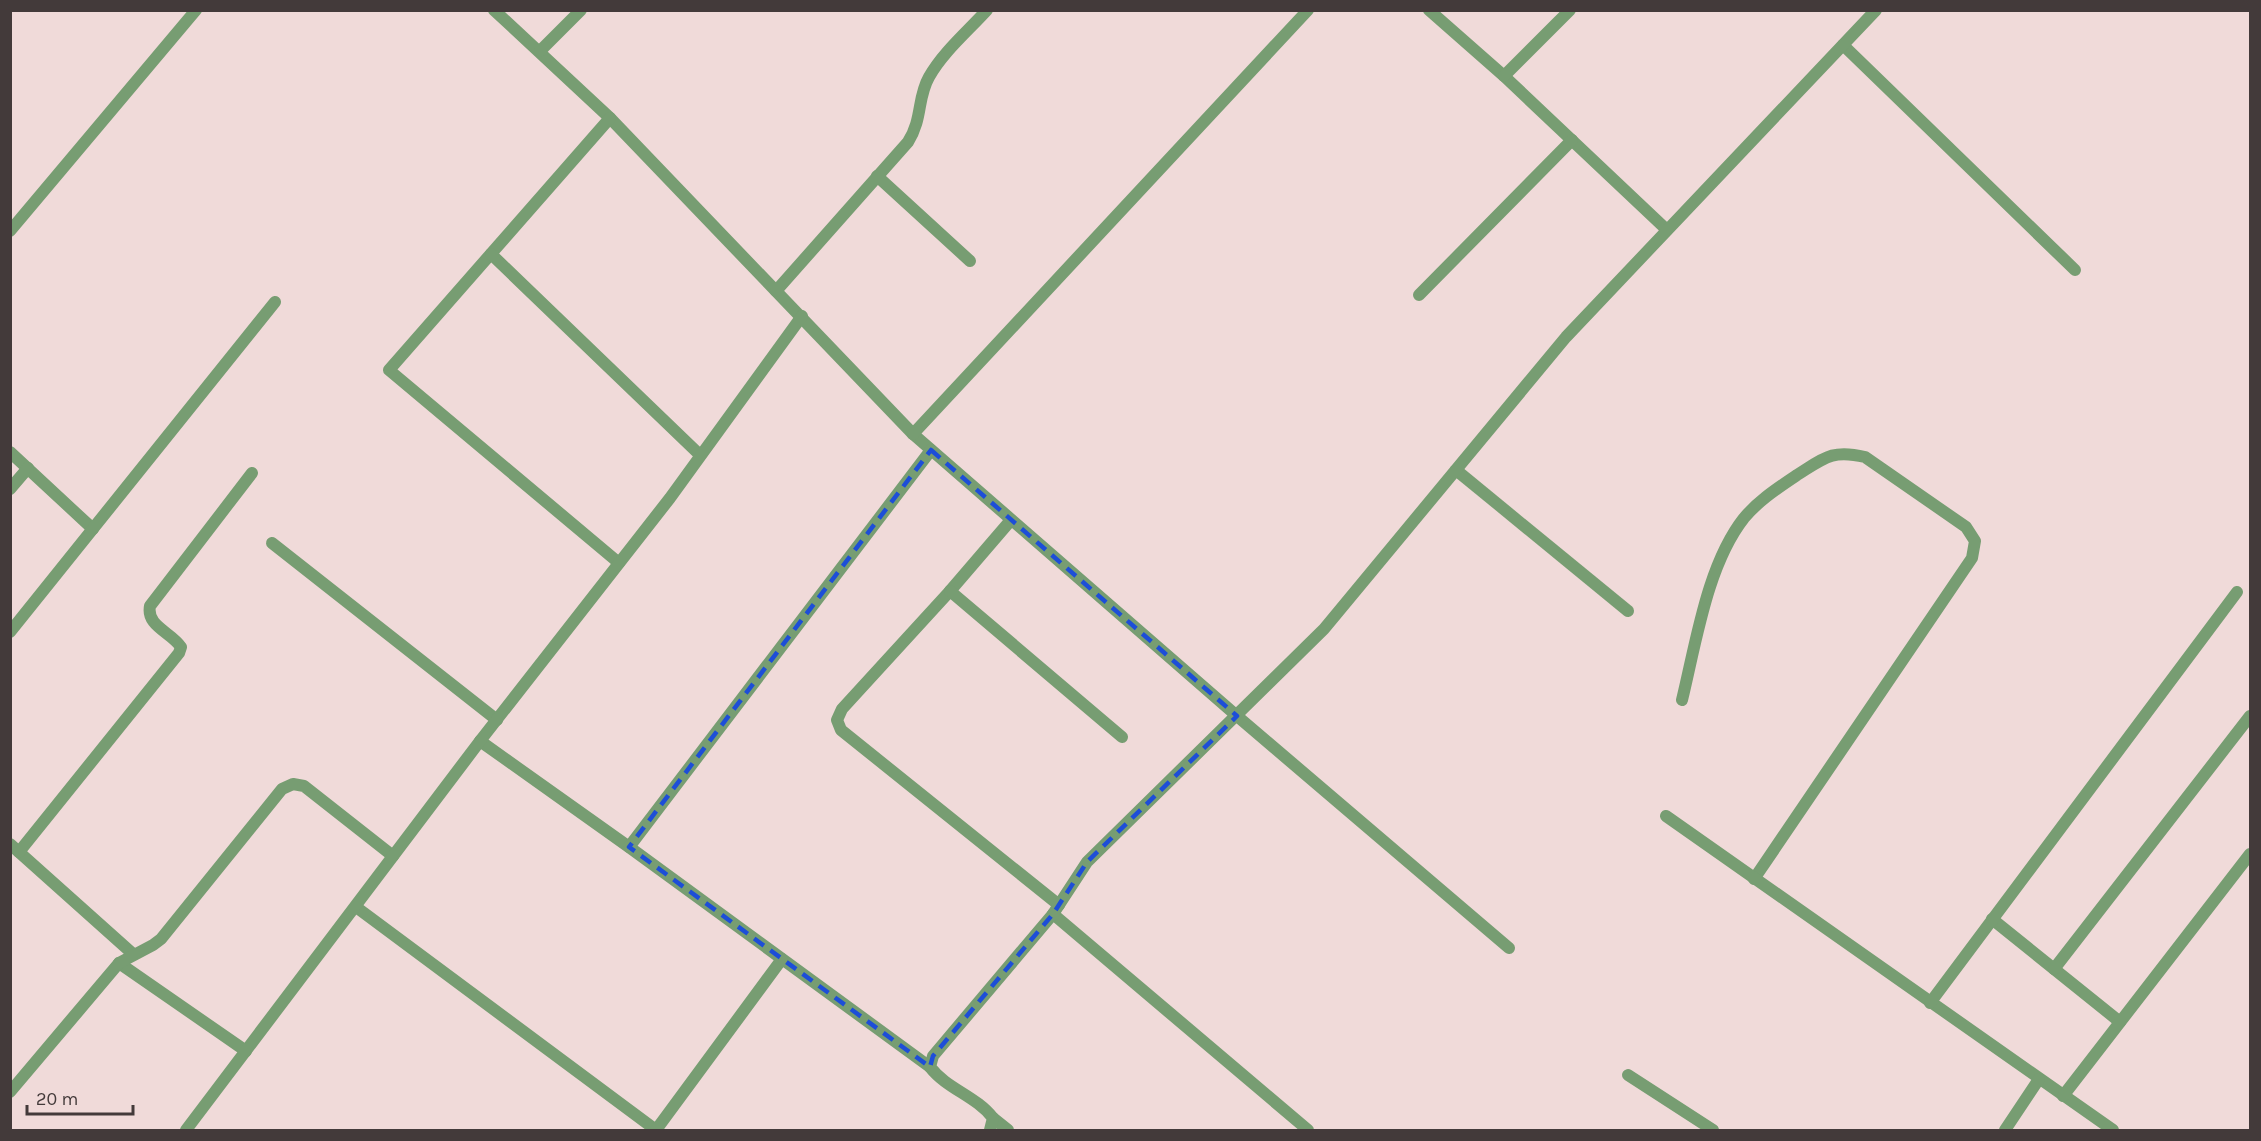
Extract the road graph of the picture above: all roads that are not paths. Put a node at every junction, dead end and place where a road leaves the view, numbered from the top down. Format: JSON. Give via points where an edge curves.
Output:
{"nodes":[{"id":1,"x":196,"y":10,"type":"edge"},
{"id":2,"x":494,"y":10,"type":"edge"},
{"id":3,"x":581,"y":10,"type":"edge"},
{"id":4,"x":987,"y":10,"type":"edge"},
{"id":5,"x":1308,"y":10,"type":"edge"},
{"id":6,"x":1429,"y":10,"type":"edge"},
{"id":7,"x":1570,"y":10,"type":"edge"},
{"id":8,"x":1876,"y":10,"type":"edge"},
{"id":9,"x":1843,"y":45,"type":"junction"},
{"id":10,"x":540,"y":51,"type":"junction"},
{"id":11,"x":1504,"y":76,"type":"junction"},
{"id":12,"x":610,"y":118,"type":"junction"},
{"id":13,"x":1572,"y":140,"type":"junction"},
{"id":14,"x":877,"y":176,"type":"junction"},
{"id":15,"x":1667,"y":230,"type":"junction"},
{"id":16,"x":10,"y":231,"type":"edge"},
{"id":17,"x":491,"y":254,"type":"junction"},
{"id":18,"x":970,"y":261,"type":"dead end"},
{"id":19,"x":2074,"y":270,"type":"dead end"},
{"id":20,"x":776,"y":291,"type":"junction"},
{"id":21,"x":1419,"y":295,"type":"dead end"},
{"id":22,"x":275,"y":302,"type":"dead end"},
{"id":23,"x":802,"y":316,"type":"junction"},
{"id":24,"x":913,"y":434,"type":"junction"},
{"id":25,"x":931,"y":450,"type":"junction"},
{"id":26,"x":10,"y":452,"type":"edge"},
{"id":27,"x":700,"y":455,"type":"junction"},
{"id":28,"x":28,"y":468,"type":"junction"},
{"id":29,"x":1456,"y":470,"type":"junction"},
{"id":30,"x":252,"y":473,"type":"dead end"},
{"id":31,"x":10,"y":489,"type":"edge"},
{"id":32,"x":1011,"y":520,"type":"junction"},
{"id":33,"x":93,"y":529,"type":"junction"},
{"id":34,"x":272,"y":543,"type":"dead end"},
{"id":35,"x":619,"y":563,"type":"junction"},
{"id":36,"x":950,"y":591,"type":"junction"},
{"id":37,"x":2237,"y":592,"type":"dead end"},
{"id":38,"x":1628,"y":611,"type":"dead end"},
{"id":39,"x":10,"y":632,"type":"edge"},
{"id":40,"x":1682,"y":700,"type":"dead end"},
{"id":41,"x":1237,"y":716,"type":"junction"},
{"id":42,"x":2250,"y":716,"type":"edge"},
{"id":43,"x":497,"y":720,"type":"junction"},
{"id":44,"x":1122,"y":737,"type":"dead end"},
{"id":45,"x":480,"y":741,"type":"junction"},
{"id":46,"x":1666,"y":816,"type":"dead end"},
{"id":47,"x":628,"y":846,"type":"junction"},
{"id":48,"x":15,"y":848,"type":"edge"},
{"id":49,"x":2250,"y":854,"type":"edge"},
{"id":50,"x":393,"y":856,"type":"junction"},
{"id":51,"x":1754,"y":879,"type":"junction"},
{"id":52,"x":356,"y":906,"type":"junction"},
{"id":53,"x":1056,"y":909,"type":"junction"},
{"id":54,"x":1992,"y":919,"type":"junction"},
{"id":55,"x":1509,"y":948,"type":"dead end"},
{"id":56,"x":133,"y":954,"type":"junction"},
{"id":57,"x":782,"y":959,"type":"junction"},
{"id":58,"x":119,"y":963,"type":"junction"},
{"id":59,"x":2054,"y":969,"type":"junction"},
{"id":60,"x":1930,"y":1003,"type":"junction"},
{"id":61,"x":2120,"y":1022,"type":"junction"},
{"id":62,"x":246,"y":1051,"type":"junction"},
{"id":63,"x":930,"y":1067,"type":"junction"},
{"id":64,"x":1628,"y":1076,"type":"dead end"},
{"id":65,"x":2039,"y":1079,"type":"junction"},
{"id":66,"x":10,"y":1092,"type":"edge"},
{"id":67,"x":2063,"y":1096,"type":"junction"},
{"id":68,"x":992,"y":1124,"type":"edge"},
{"id":69,"x":186,"y":1131,"type":"edge"},
{"id":70,"x":656,"y":1131,"type":"edge"},
{"id":71,"x":1008,"y":1131,"type":"edge"},
{"id":72,"x":1308,"y":1131,"type":"edge"},
{"id":73,"x":1713,"y":1131,"type":"edge"},
{"id":74,"x":2005,"y":1131,"type":"edge"},
{"id":75,"x":2113,"y":1131,"type":"edge"}],
"edges":[{"from":1,"to":16,"type":"street"},
{"from":2,"to":10,"type":"street"},
{"from":3,"to":10,"type":"street"},
{"from":4,"to":14,"type":"street","via":[[936,66],[923,91],[916,130]]},
{"from":5,"to":24,"type":"street"},
{"from":6,"to":11,"type":"street"},
{"from":7,"to":11,"type":"street"},
{"from":8,"to":9,"type":"street"},
{"from":9,"to":15,"type":"street"},
{"from":9,"to":19,"type":"street"},
{"from":10,"to":12,"type":"street"},
{"from":11,"to":13,"type":"street"},
{"from":12,"to":17,"type":"street"},
{"from":12,"to":20,"type":"street"},
{"from":13,"to":15,"type":"street"},
{"from":13,"to":21,"type":"street"},
{"from":14,"to":18,"type":"street"},
{"from":14,"to":20,"type":"street"},
{"from":15,"to":29,"type":"street","via":[[1566,337]]},
{"from":17,"to":27,"type":"street"},
{"from":17,"to":35,"type":"street","via":[[389,370]]},
{"from":20,"to":23,"type":"street"},
{"from":22,"to":33,"type":"street"},
{"from":23,"to":24,"type":"street"},
{"from":23,"to":27,"type":"street"},
{"from":24,"to":25,"type":"street"},
{"from":25,"to":32,"type":"street"},
{"from":25,"to":47,"type":"street"},
{"from":26,"to":28,"type":"street"},
{"from":27,"to":35,"type":"street"},
{"from":28,"to":31,"type":"street"},
{"from":28,"to":33,"type":"street"},
{"from":29,"to":38,"type":"street"},
{"from":29,"to":41,"type":"street","via":[[1324,629]]},
{"from":30,"to":48,"type":"street","via":[[150,606],[151,621],[177,640],[179,653]]},
{"from":32,"to":36,"type":"street"},
{"from":32,"to":41,"type":"street"},
{"from":33,"to":39,"type":"street"},
{"from":34,"to":43,"type":"street"},
{"from":35,"to":43,"type":"street"},
{"from":36,"to":44,"type":"street"},
{"from":36,"to":53,"type":"street","via":[[842,709],[837,720],[841,730]]},
{"from":37,"to":54,"type":"street"},
{"from":40,"to":51,"type":"street","via":[[1713,578],[1727,544],[1744,518],[1766,496],[1825,457],[1845,453],[1865,457],[1966,527],[1975,541],[1972,558]]},
{"from":41,"to":53,"type":"street","via":[[1087,862]]},
{"from":41,"to":55,"type":"street"},
{"from":42,"to":59,"type":"street"},
{"from":43,"to":45,"type":"street"},
{"from":45,"to":47,"type":"street"},
{"from":45,"to":50,"type":"street"},
{"from":46,"to":51,"type":"street"},
{"from":47,"to":57,"type":"street"},
{"from":48,"to":56,"type":"street"},
{"from":49,"to":61,"type":"street"},
{"from":50,"to":52,"type":"street"},
{"from":50,"to":56,"type":"street","via":[[304,786],[293,784],[282,789],[161,939]]},
{"from":51,"to":60,"type":"street"},
{"from":52,"to":62,"type":"street"},
{"from":52,"to":70,"type":"street"},
{"from":53,"to":63,"type":"street","via":[[933,1056]]},
{"from":53,"to":72,"type":"street"},
{"from":54,"to":59,"type":"street"},
{"from":54,"to":60,"type":"street"},
{"from":56,"to":58,"type":"street"},
{"from":57,"to":63,"type":"street"},
{"from":57,"to":70,"type":"street"},
{"from":58,"to":62,"type":"street"},
{"from":58,"to":66,"type":"street"},
{"from":59,"to":61,"type":"street"},
{"from":60,"to":65,"type":"street"},
{"from":61,"to":67,"type":"street"},
{"from":62,"to":69,"type":"street"},
{"from":63,"to":68,"type":"street","via":[[986,1109]]},
{"from":64,"to":73,"type":"street"},
{"from":65,"to":67,"type":"street"},
{"from":65,"to":74,"type":"street"},
{"from":67,"to":75,"type":"street"},
{"from":68,"to":71,"type":"street"}]}
